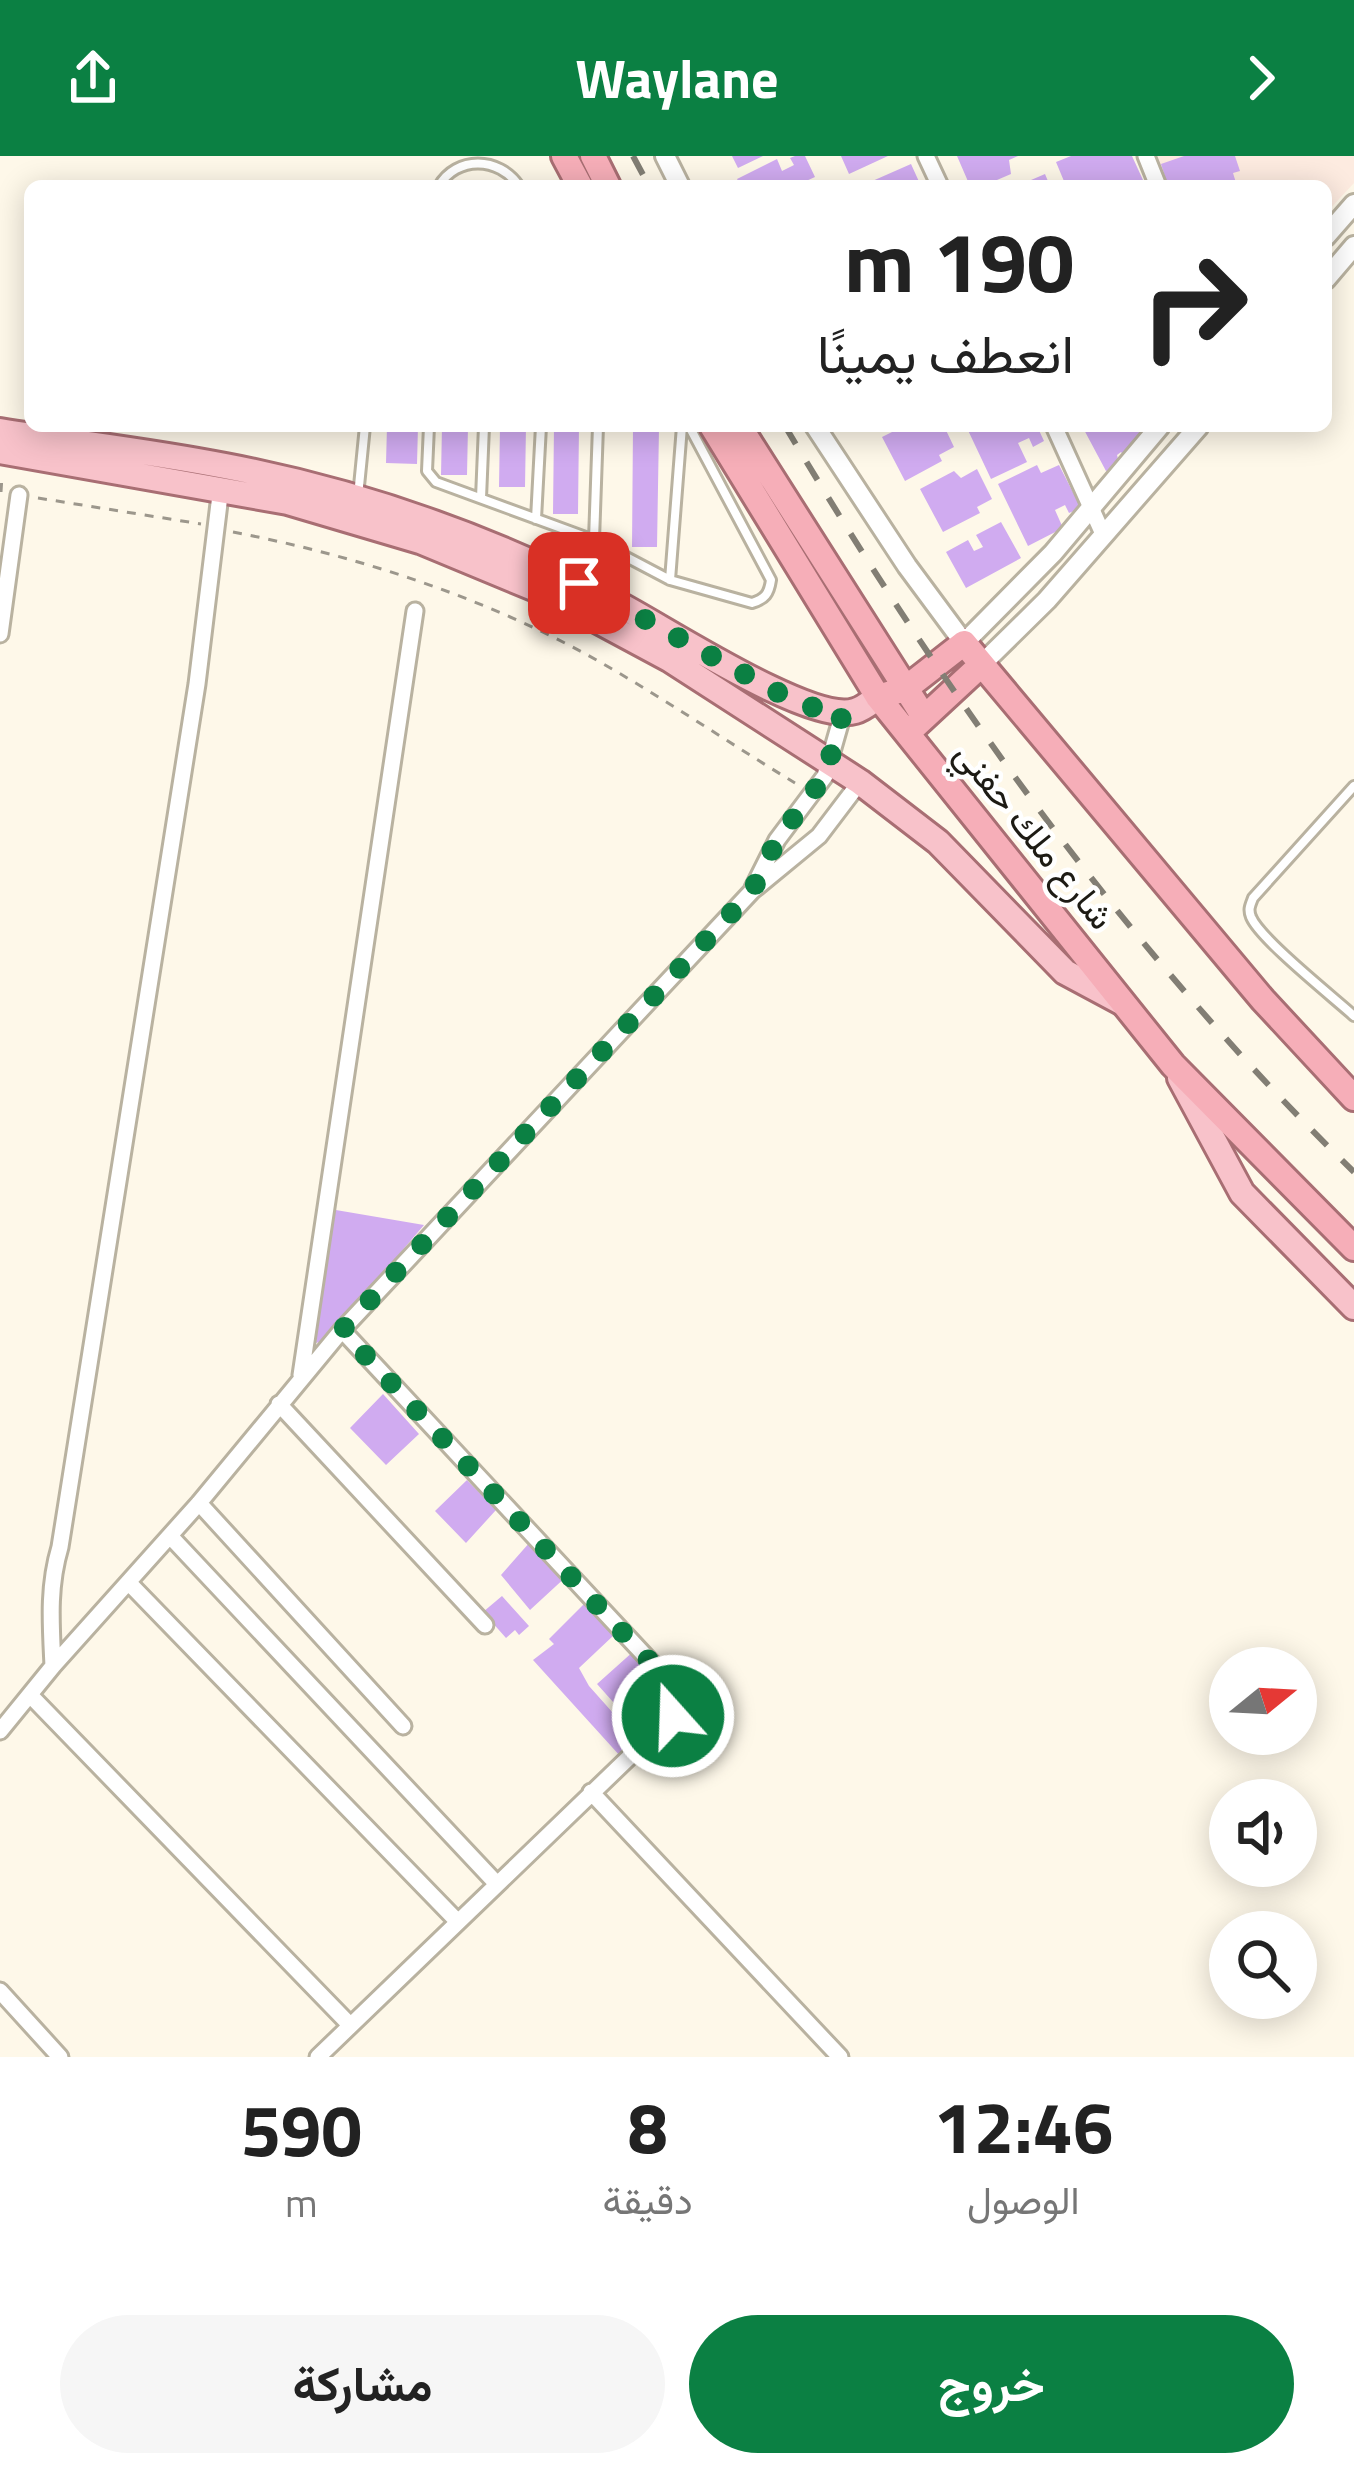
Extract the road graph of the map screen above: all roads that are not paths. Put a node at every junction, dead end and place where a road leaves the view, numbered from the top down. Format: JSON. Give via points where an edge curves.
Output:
{"nodes":[{"id":1,"x":441,"y":180,"type":"edge"},
{"id":2,"x":513,"y":180,"type":"edge"},
{"id":3,"x":1354,"y":204,"type":"edge"},
{"id":4,"x":1332,"y":229,"type":"edge"},
{"id":5,"x":1354,"y":246,"type":"edge"},
{"id":6,"x":1332,"y":272,"type":"edge"},
{"id":7,"x":0,"y":430,"type":"edge"},
{"id":8,"x":364,"y":432,"type":"edge"},
{"id":9,"x":429,"y":432,"type":"edge"},
{"id":10,"x":484,"y":432,"type":"edge"},
{"id":11,"x":541,"y":432,"type":"edge"},
{"id":12,"x":598,"y":432,"type":"edge"},
{"id":13,"x":685,"y":432,"type":"edge"},
{"id":14,"x":689,"y":432,"type":"edge"},
{"id":15,"x":716,"y":432,"type":"edge"},
{"id":16,"x":743,"y":432,"type":"edge"},
{"id":17,"x":818,"y":432,"type":"edge"},
{"id":18,"x":1057,"y":432,"type":"edge"},
{"id":19,"x":1155,"y":432,"type":"edge"},
{"id":20,"x":1193,"y":432,"type":"edge"},
{"id":21,"x":2,"y":458,"type":"edge"},
{"id":22,"x":221,"y":487,"type":"junction"},
{"id":23,"x":20,"y":495,"type":"dead end"},
{"id":24,"x":357,"y":498,"type":"junction"},
{"id":25,"x":481,"y":498,"type":"junction"},
{"id":26,"x":1091,"y":505,"type":"junction"},
{"id":27,"x":536,"y":519,"type":"junction"},
{"id":28,"x":1103,"y":534,"type":"junction"},
{"id":29,"x":594,"y":540,"type":"junction"},
{"id":30,"x":670,"y":580,"type":"junction"},
{"id":31,"x":416,"y":611,"type":"dead end"},
{"id":32,"x":0,"y":634,"type":"edge"},
{"id":33,"x":964,"y":643,"type":"junction"},
{"id":34,"x":982,"y":664,"type":"junction"},
{"id":35,"x":904,"y":689,"type":"junction"},
{"id":36,"x":878,"y":697,"type":"junction"},
{"id":37,"x":843,"y":712,"type":"junction"},
{"id":38,"x":916,"y":726,"type":"junction"},
{"id":39,"x":824,"y":776,"type":"junction"},
{"id":40,"x":1354,"y":786,"type":"edge"},
{"id":41,"x":855,"y":790,"type":"junction"},
{"id":42,"x":752,"y":891,"type":"junction"},
{"id":43,"x":1121,"y":1002,"type":"junction"},
{"id":44,"x":1354,"y":1016,"type":"edge"},
{"id":45,"x":1173,"y":1065,"type":"junction"},
{"id":46,"x":1354,"y":1098,"type":"edge"},
{"id":47,"x":1354,"y":1248,"type":"edge"},
{"id":48,"x":1354,"y":1306,"type":"edge"},
{"id":49,"x":342,"y":1330,"type":"junction"},
{"id":50,"x":300,"y":1378,"type":"junction"},
{"id":51,"x":280,"y":1404,"type":"junction"},
{"id":52,"x":200,"y":1504,"type":"junction"},
{"id":53,"x":171,"y":1537,"type":"junction"},
{"id":54,"x":130,"y":1584,"type":"junction"},
{"id":55,"x":485,"y":1625,"type":"dead end"},
{"id":56,"x":52,"y":1666,"type":"junction"},
{"id":57,"x":30,"y":1695,"type":"junction"},
{"id":58,"x":403,"y":1726,"type":"dead end"},
{"id":59,"x":0,"y":1731,"type":"edge"},
{"id":60,"x":592,"y":1792,"type":"junction"},
{"id":61,"x":496,"y":1883,"type":"junction"},
{"id":62,"x":458,"y":1922,"type":"junction"},
{"id":63,"x":0,"y":1990,"type":"edge"},
{"id":64,"x":350,"y":2025,"type":"junction"},
{"id":65,"x":60,"y":2057,"type":"edge"},
{"id":66,"x":317,"y":2057,"type":"edge"},
{"id":67,"x":840,"y":2057,"type":"edge"}],
"edges":[{"from":1,"to":2,"type":"lane","via":[[459,164],[482,159]]},
{"from":3,"to":4,"type":"street"},
{"from":5,"to":6,"type":"street"},
{"from":7,"to":24,"type":"main road","via":[[222,465]]},
{"from":8,"to":24,"type":"lane"},
{"from":9,"to":25,"type":"lane","via":[[430,477]]},
{"from":10,"to":25,"type":"lane"},
{"from":11,"to":27,"type":"lane"},
{"from":12,"to":29,"type":"lane"},
{"from":13,"to":30,"type":"lane"},
{"from":14,"to":30,"type":"lane","via":[[771,580],[752,603]]},
{"from":15,"to":36,"type":"highway","name":"شارع ملك حفني"},
{"from":16,"to":35,"type":"highway","name":"شارع ملك حفني"},
{"from":17,"to":33,"type":"street"},
{"from":18,"to":26,"type":"street"},
{"from":19,"to":26,"type":"street"},
{"from":20,"to":28,"type":"street"},
{"from":21,"to":22,"type":"main road"},
{"from":22,"to":39,"type":"main road","via":[[355,520],[548,594],[669,659]]},
{"from":22,"to":56,"type":"street","via":[[197,684],[53,1571]]},
{"from":23,"to":32,"type":"street"},
{"from":24,"to":37,"type":"main road","via":[[525,558],[788,698]]},
{"from":25,"to":27,"type":"lane"},
{"from":26,"to":28,"type":"street"},
{"from":26,"to":33,"type":"street"},
{"from":27,"to":29,"type":"lane"},
{"from":28,"to":34,"type":"street"},
{"from":29,"to":30,"type":"lane"},
{"from":31,"to":50,"type":"street"},
{"from":33,"to":34,"type":"highway","name":"شارع ملك حفني"},
{"from":33,"to":35,"type":"highway"},
{"from":34,"to":38,"type":"highway"},
{"from":34,"to":46,"type":"highway","name":"شارع ملك حفني"},
{"from":35,"to":36,"type":"highway"},
{"from":35,"to":38,"type":"highway","name":"شارع ملك حفني"},
{"from":36,"to":37,"type":"main road"},
{"from":36,"to":38,"type":"highway","name":"شارع ملك حفني"},
{"from":37,"to":39,"type":"street"},
{"from":38,"to":43,"type":"highway","name":"شارع ملك حفني"},
{"from":39,"to":41,"type":"main road"},
{"from":39,"to":42,"type":"street"},
{"from":40,"to":44,"type":"lane","via":[[1249,910]]},
{"from":41,"to":42,"type":"street","via":[[798,856]]},
{"from":41,"to":43,"type":"main road","via":[[938,842],[1065,972]]},
{"from":42,"to":49,"type":"street"},
{"from":43,"to":45,"type":"highway","name":"شارع ملك حفني"},
{"from":45,"to":47,"type":"highway","name":"شارع ملك حفني"},
{"from":45,"to":48,"type":"main road","via":[[1242,1193]]},
{"from":49,"to":50,"type":"street"},
{"from":49,"to":60,"type":"street","via":[[676,1690],[678,1709]]},
{"from":50,"to":51,"type":"street"},
{"from":51,"to":52,"type":"street"},
{"from":51,"to":55,"type":"street"},
{"from":52,"to":53,"type":"street"},
{"from":52,"to":58,"type":"street"},
{"from":53,"to":54,"type":"street"},
{"from":53,"to":61,"type":"street"},
{"from":54,"to":56,"type":"street"},
{"from":54,"to":62,"type":"street"},
{"from":56,"to":57,"type":"street"},
{"from":57,"to":59,"type":"street"},
{"from":57,"to":64,"type":"street"},
{"from":60,"to":61,"type":"street"},
{"from":60,"to":67,"type":"street"},
{"from":61,"to":62,"type":"street"},
{"from":62,"to":64,"type":"street"},
{"from":63,"to":65,"type":"street"},
{"from":64,"to":66,"type":"street"}]}
